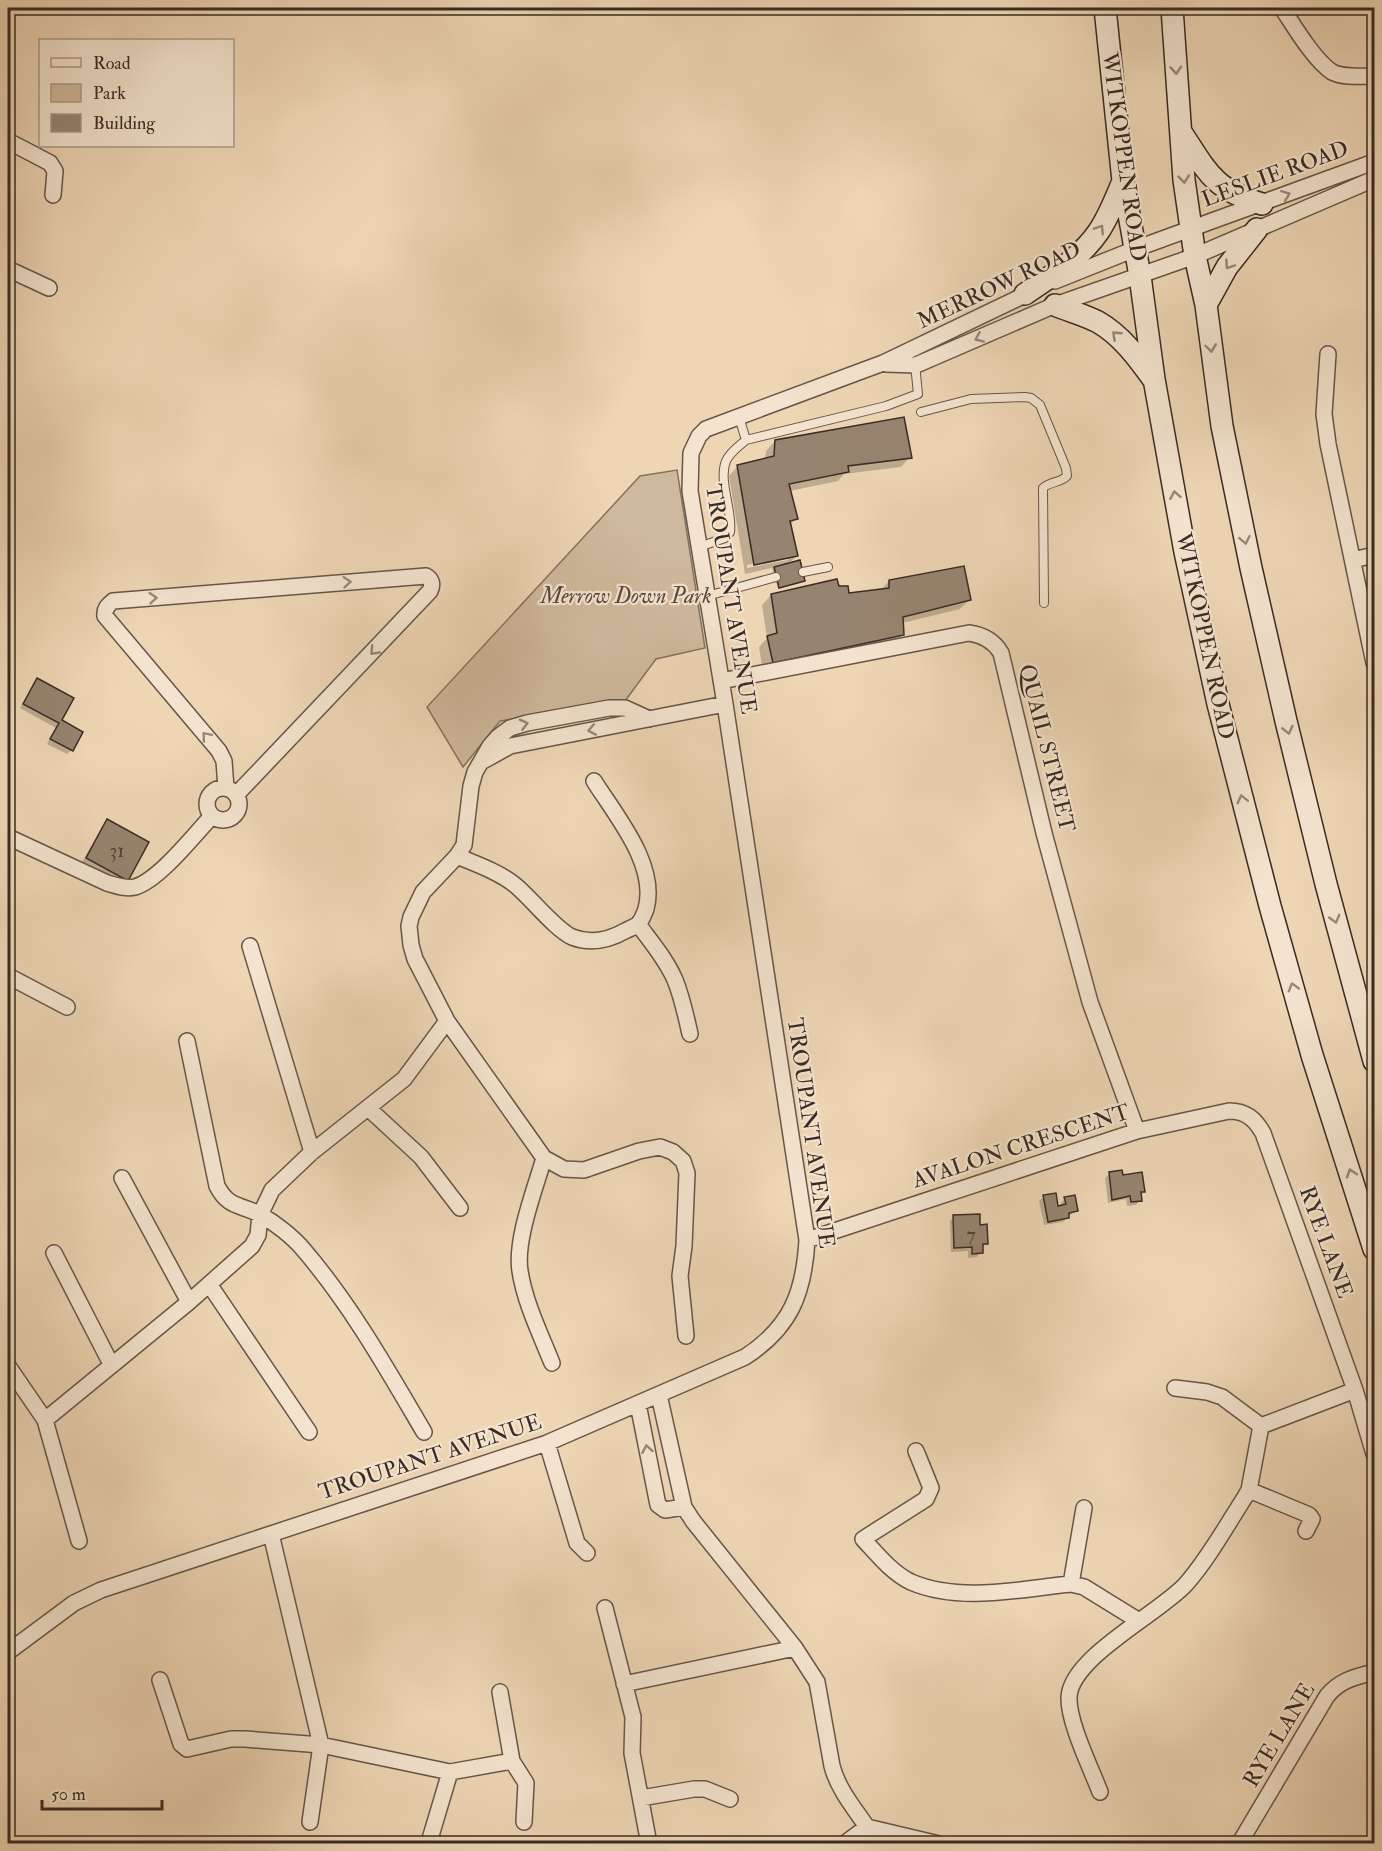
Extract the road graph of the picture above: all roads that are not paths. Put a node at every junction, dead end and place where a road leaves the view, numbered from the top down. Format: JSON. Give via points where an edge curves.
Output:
{"nodes":[{"id":1,"x":1105,"y":8,"type":"edge"},
{"id":2,"x":1282,"y":8,"type":"edge"},
{"id":3,"x":1172,"y":9,"type":"edge"},
{"id":4,"x":1374,"y":76,"type":"edge"},
{"id":5,"x":1179,"y":129,"type":"junction"},
{"id":6,"x":8,"y":141,"type":"edge"},
{"id":7,"x":1374,"y":162,"type":"edge"},
{"id":8,"x":1374,"y":179,"type":"edge"},
{"id":9,"x":1123,"y":181,"type":"junction"},
{"id":10,"x":53,"y":195,"type":"dead end"},
{"id":11,"x":1262,"y":204,"type":"junction"},
{"id":12,"x":1191,"y":228,"type":"junction"},
{"id":13,"x":1257,"y":229,"type":"junction"},
{"id":14,"x":1135,"y":249,"type":"junction"},
{"id":15,"x":1195,"y":256,"type":"junction"},
{"id":16,"x":8,"y":269,"type":"edge"},
{"id":17,"x":1140,"y":276,"type":"junction"},
{"id":18,"x":49,"y":288,"type":"dead end"},
{"id":19,"x":1025,"y":294,"type":"junction"},
{"id":20,"x":1055,"y":305,"type":"junction"},
{"id":21,"x":1206,"y":305,"type":"junction"},
{"id":22,"x":1328,"y":354,"type":"dead end"},
{"id":23,"x":913,"y":358,"type":"junction"},
{"id":24,"x":1154,"y":379,"type":"junction"},
{"id":25,"x":921,"y":412,"type":"dead end"},
{"id":26,"x":739,"y":417,"type":"junction"},
{"id":27,"x":706,"y":429,"type":"joint"},
{"id":28,"x":746,"y":440,"type":"junction"},
{"id":29,"x":699,"y":547,"type":"junction"},
{"id":30,"x":1374,"y":555,"type":"edge"},
{"id":31,"x":1353,"y":560,"type":"junction"},
{"id":32,"x":828,"y":567,"type":"dead end"},
{"id":33,"x":802,"y":572,"type":"dead end"},
{"id":34,"x":776,"y":577,"type":"dead end"},
{"id":35,"x":707,"y":596,"type":"junction"},
{"id":36,"x":1044,"y":603,"type":"dead end"},
{"id":37,"x":1374,"y":663,"type":"edge"},
{"id":38,"x":721,"y":681,"type":"junction"},
{"id":39,"x":724,"y":704,"type":"junction"},
{"id":40,"x":594,"y":781,"type":"dead end"},
{"id":41,"x":231,"y":792,"type":"junction"},
{"id":42,"x":212,"y":816,"type":"junction"},
{"id":43,"x":9,"y":840,"type":"edge"},
{"id":44,"x":458,"y":856,"type":"junction"},
{"id":45,"x":638,"y":924,"type":"junction"},
{"id":46,"x":250,"y":946,"type":"dead end"},
{"id":47,"x":8,"y":976,"type":"edge"},
{"id":48,"x":67,"y":1008,"type":"dead end"},
{"id":49,"x":447,"y":1021,"type":"junction"},
{"id":50,"x":690,"y":1034,"type":"dead end"},
{"id":51,"x":187,"y":1041,"type":"dead end"},
{"id":52,"x":1374,"y":1061,"type":"edge"},
{"id":53,"x":369,"y":1109,"type":"junction"},
{"id":54,"x":1251,"y":1116,"type":"joint"},
{"id":55,"x":1137,"y":1131,"type":"junction"},
{"id":56,"x":312,"y":1152,"type":"junction"},
{"id":57,"x":543,"y":1158,"type":"junction"},
{"id":58,"x":122,"y":1178,"type":"dead end"},
{"id":59,"x":460,"y":1208,"type":"dead end"},
{"id":60,"x":260,"y":1215,"type":"junction"},
{"id":61,"x":807,"y":1240,"type":"junction"},
{"id":62,"x":1374,"y":1249,"type":"edge"},
{"id":63,"x":54,"y":1253,"type":"dead end"},
{"id":64,"x":209,"y":1284,"type":"junction"},
{"id":65,"x":189,"y":1302,"type":"junction"},
{"id":66,"x":686,"y":1336,"type":"dead end"},
{"id":67,"x":552,"y":1363,"type":"dead end"},
{"id":68,"x":111,"y":1364,"type":"junction"},
{"id":69,"x":8,"y":1366,"type":"edge"},
{"id":70,"x":1175,"y":1388,"type":"dead end"},
{"id":71,"x":1355,"y":1390,"type":"junction"},
{"id":72,"x":659,"y":1395,"type":"junction"},
{"id":73,"x":638,"y":1404,"type":"junction"},
{"id":74,"x":45,"y":1420,"type":"junction"},
{"id":75,"x":1261,"y":1426,"type":"junction"},
{"id":76,"x":309,"y":1432,"type":"dead end"},
{"id":77,"x":424,"y":1432,"type":"dead end"},
{"id":78,"x":547,"y":1443,"type":"junction"},
{"id":79,"x":916,"y":1451,"type":"dead end"},
{"id":80,"x":1374,"y":1454,"type":"edge"},
{"id":81,"x":1249,"y":1490,"type":"junction"},
{"id":82,"x":684,"y":1507,"type":"junction"},
{"id":83,"x":1084,"y":1508,"type":"dead end"},
{"id":84,"x":1306,"y":1531,"type":"dead end"},
{"id":85,"x":271,"y":1534,"type":"junction"},
{"id":86,"x":79,"y":1541,"type":"dead end"},
{"id":87,"x":587,"y":1553,"type":"dead end"},
{"id":88,"x":1071,"y":1584,"type":"junction"},
{"id":89,"x":605,"y":1608,"type":"dead end"},
{"id":90,"x":1139,"y":1621,"type":"junction"},
{"id":91,"x":795,"y":1647,"type":"junction"},
{"id":92,"x":8,"y":1652,"type":"edge"},
{"id":93,"x":1374,"y":1672,"type":"edge"},
{"id":94,"x":160,"y":1680,"type":"dead end"},
{"id":95,"x":624,"y":1684,"type":"junction"},
{"id":96,"x":500,"y":1692,"type":"dead end"},
{"id":97,"x":321,"y":1744,"type":"junction"},
{"id":98,"x":512,"y":1761,"type":"junction"},
{"id":99,"x":450,"y":1772,"type":"junction"},
{"id":100,"x":1100,"y":1792,"type":"dead end"},
{"id":101,"x":641,"y":1798,"type":"junction"},
{"id":102,"x":730,"y":1799,"type":"dead end"},
{"id":103,"x":310,"y":1822,"type":"dead end"},
{"id":104,"x":524,"y":1822,"type":"dead end"},
{"id":105,"x":867,"y":1827,"type":"junction"},
{"id":106,"x":430,"y":1839,"type":"dead end"},
{"id":107,"x":649,"y":1844,"type":"edge"},
{"id":108,"x":844,"y":1844,"type":"edge"},
{"id":109,"x":939,"y":1844,"type":"edge"},
{"id":110,"x":1239,"y":1844,"type":"edge"}],
"edges":[{"from":1,"to":9,"type":"main road","name":"WITKOPPEN ROAD"},
{"from":2,"to":4,"type":"street","via":[[1332,72]]},
{"from":3,"to":5,"type":"main road","one_way":true},
{"from":5,"to":11,"type":"main road","via":[[1220,185],[1239,197]]},
{"from":5,"to":12,"type":"main road","one_way":true},
{"from":6,"to":10,"type":"street","via":[[50,163],[55,171]]},
{"from":11,"to":7,"type":"street","name":"LESLIE ROAD","one_way":true},
{"from":8,"to":13,"type":"street","name":"LESLIE ROAD"},
{"from":9,"to":14,"type":"main road","name":"WITKOPPEN ROAD"},
{"from":19,"to":9,"type":"main road","one_way":true,"via":[[1084,249],[1099,231]]},
{"from":11,"to":12,"type":"street","name":"LESLIE ROAD"},
{"from":12,"to":14,"type":"street","name":"LESLIE ROAD"},
{"from":12,"to":15,"type":"main road"},
{"from":13,"to":15,"type":"street","name":"LESLIE ROAD"},
{"from":13,"to":21,"type":"main road","one_way":true,"via":[[1227,267]]},
{"from":14,"to":17,"type":"main road","name":"WITKOPPEN ROAD"},
{"from":14,"to":19,"type":"street","name":"MERROW ROAD"},
{"from":15,"to":17,"type":"street","name":"LESLIE ROAD"},
{"from":15,"to":21,"type":"main road"},
{"from":16,"to":18,"type":"street"},
{"from":17,"to":20,"type":"street","name":"MERROW ROAD"},
{"from":17,"to":24,"type":"main road","name":"WITKOPPEN ROAD"},
{"from":19,"to":23,"type":"street","name":"MERROW ROAD"},
{"from":20,"to":23,"type":"street","name":"MERROW ROAD","one_way":true},
{"from":24,"to":20,"type":"main road","one_way":true,"via":[[1110,329]]},
{"from":21,"to":52,"type":"main road","one_way":true,"via":[[1222,426],[1251,568],[1326,884]]},
{"from":22,"to":31,"type":"street","via":[[1324,395],[1328,444]]},
{"from":23,"to":26,"type":"street","name":"MERROW ROAD","via":[[883,363]]},
{"from":23,"to":28,"type":"lane","via":[[918,394],[886,406]]},
{"from":62,"to":24,"type":"main road","name":"WITKOPPEN ROAD","one_way":true,"via":[[1269,906],[1185,552]]},
{"from":25,"to":36,"type":"lane","via":[[971,399],[1025,397],[1040,405],[1067,476],[1043,488]]},
{"from":26,"to":27,"type":"street","name":"MERROW ROAD"},
{"from":26,"to":28,"type":"lane"},
{"from":27,"to":29,"type":"street","name":"TROUPANT AVENUE","via":[[691,453],[689,468]]},
{"from":28,"to":29,"type":"lane","via":[[726,461],[724,472],[730,532],[725,538]]},
{"from":29,"to":35,"type":"street","name":"TROUPANT AVENUE"},
{"from":30,"to":31,"type":"street"},
{"from":31,"to":37,"type":"street"},
{"from":32,"to":33,"type":"lane"},
{"from":34,"to":35,"type":"lane"},
{"from":35,"to":38,"type":"street","name":"TROUPANT AVENUE"},
{"from":38,"to":39,"type":"street","name":"TROUPANT AVENUE"},
{"from":38,"to":55,"type":"street","name":"QUAIL STREET","via":[[969,633],[983,636],[998,647],[1090,1002]]},
{"from":39,"to":44,"type":"street","via":[[649,719],[625,708],[609,708],[510,728],[490,746],[475,772],[464,845]]},
{"from":39,"to":61,"type":"street","name":"TROUPANT AVENUE"},
{"from":40,"to":45,"type":"street","via":[[639,855],[645,872],[647,903]]},
{"from":41,"to":41,"type":"street","one_way":true,"via":[[219,751],[105,616],[109,604],[429,578],[430,591]]},
{"from":41,"to":42,"type":"street","via":[[217,789],[208,797],[206,805]]},
{"from":41,"to":42,"type":"street","via":[[239,804],[233,817],[220,820]]},
{"from":42,"to":43,"type":"street","via":[[153,878],[135,887],[108,883]]},
{"from":44,"to":45,"type":"street","via":[[513,883],[573,937],[602,940]]},
{"from":44,"to":49,"type":"street","via":[[423,892],[409,926],[416,959]]},
{"from":45,"to":50,"type":"street","via":[[674,978]]},
{"from":46,"to":56,"type":"street"},
{"from":47,"to":48,"type":"street"},
{"from":49,"to":53,"type":"street","via":[[409,1074]]},
{"from":49,"to":57,"type":"street"},
{"from":51,"to":60,"type":"street","via":[[217,1186],[232,1205]]},
{"from":53,"to":56,"type":"street"},
{"from":53,"to":59,"type":"street","via":[[421,1157]]},
{"from":54,"to":55,"type":"street","name":"AVALON CRESCENT","via":[[1229,1111]]},
{"from":54,"to":71,"type":"street","name":"RYE LANE","via":[[1263,1133]]},
{"from":55,"to":61,"type":"street","name":"AVALON CRESCENT"},
{"from":56,"to":60,"type":"street","via":[[272,1190]]},
{"from":57,"to":66,"type":"street","via":[[564,1169],[584,1170],[660,1147],[683,1161],[687,1173],[680,1276]]},
{"from":57,"to":67,"type":"street","via":[[520,1244],[520,1269],[525,1294]]},
{"from":58,"to":65,"type":"street"},
{"from":60,"to":64,"type":"street","via":[[255,1244]]},
{"from":60,"to":77,"type":"street","via":[[303,1248],[375,1349]]},
{"from":61,"to":72,"type":"street","name":"TROUPANT AVENUE","via":[[806,1267],[795,1304],[770,1337],[745,1357]]},
{"from":63,"to":68,"type":"street"},
{"from":64,"to":65,"type":"street"},
{"from":64,"to":76,"type":"street"},
{"from":65,"to":68,"type":"street"},
{"from":68,"to":74,"type":"street"},
{"from":69,"to":74,"type":"street"},
{"from":70,"to":75,"type":"street","via":[[1222,1397]]},
{"from":71,"to":75,"type":"street"},
{"from":71,"to":80,"type":"street","name":"RYE LANE"},
{"from":72,"to":73,"type":"street","name":"TROUPANT AVENUE"},
{"from":72,"to":82,"type":"street"},
{"from":73,"to":78,"type":"street","name":"TROUPANT AVENUE"},
{"from":82,"to":73,"type":"street","one_way":true,"via":[[665,1510],[658,1505]]},
{"from":74,"to":86,"type":"street"},
{"from":75,"to":81,"type":"street"},
{"from":78,"to":85,"type":"street","name":"TROUPANT AVENUE"},
{"from":78,"to":87,"type":"street","via":[[577,1543]]},
{"from":79,"to":88,"type":"street","via":[[931,1488],[926,1499],[863,1539],[891,1568],[910,1582],[969,1594]]},
{"from":81,"to":84,"type":"street","via":[[1309,1515],[1312,1519]]},
{"from":81,"to":90,"type":"street","via":[[1186,1584]]},
{"from":82,"to":91,"type":"street"},
{"from":83,"to":88,"type":"street"},
{"from":85,"to":92,"type":"street","name":"TROUPANT AVENUE","via":[[87,1596]]},
{"from":85,"to":97,"type":"street"},
{"from":88,"to":90,"type":"street","via":[[1084,1587]]},
{"from":89,"to":95,"type":"street"},
{"from":90,"to":100,"type":"street","via":[[1091,1660],[1069,1695],[1071,1714]]},
{"from":91,"to":95,"type":"street"},
{"from":91,"to":105,"type":"street","via":[[817,1682],[836,1780]]},
{"from":93,"to":110,"type":"street","name":"RYE LANE","via":[[1352,1677],[1332,1689]]},
{"from":94,"to":97,"type":"street","via":[[184,1748],[231,1739]]},
{"from":95,"to":101,"type":"street","via":[[633,1717],[632,1753]]},
{"from":96,"to":98,"type":"street"},
{"from":97,"to":99,"type":"street"},
{"from":97,"to":103,"type":"street"},
{"from":98,"to":99,"type":"street"},
{"from":98,"to":104,"type":"street","via":[[526,1784]]},
{"from":99,"to":106,"type":"street"},
{"from":101,"to":102,"type":"street","via":[[705,1789]]},
{"from":101,"to":107,"type":"street"},
{"from":105,"to":108,"type":"street"},
{"from":105,"to":109,"type":"street"}]}
